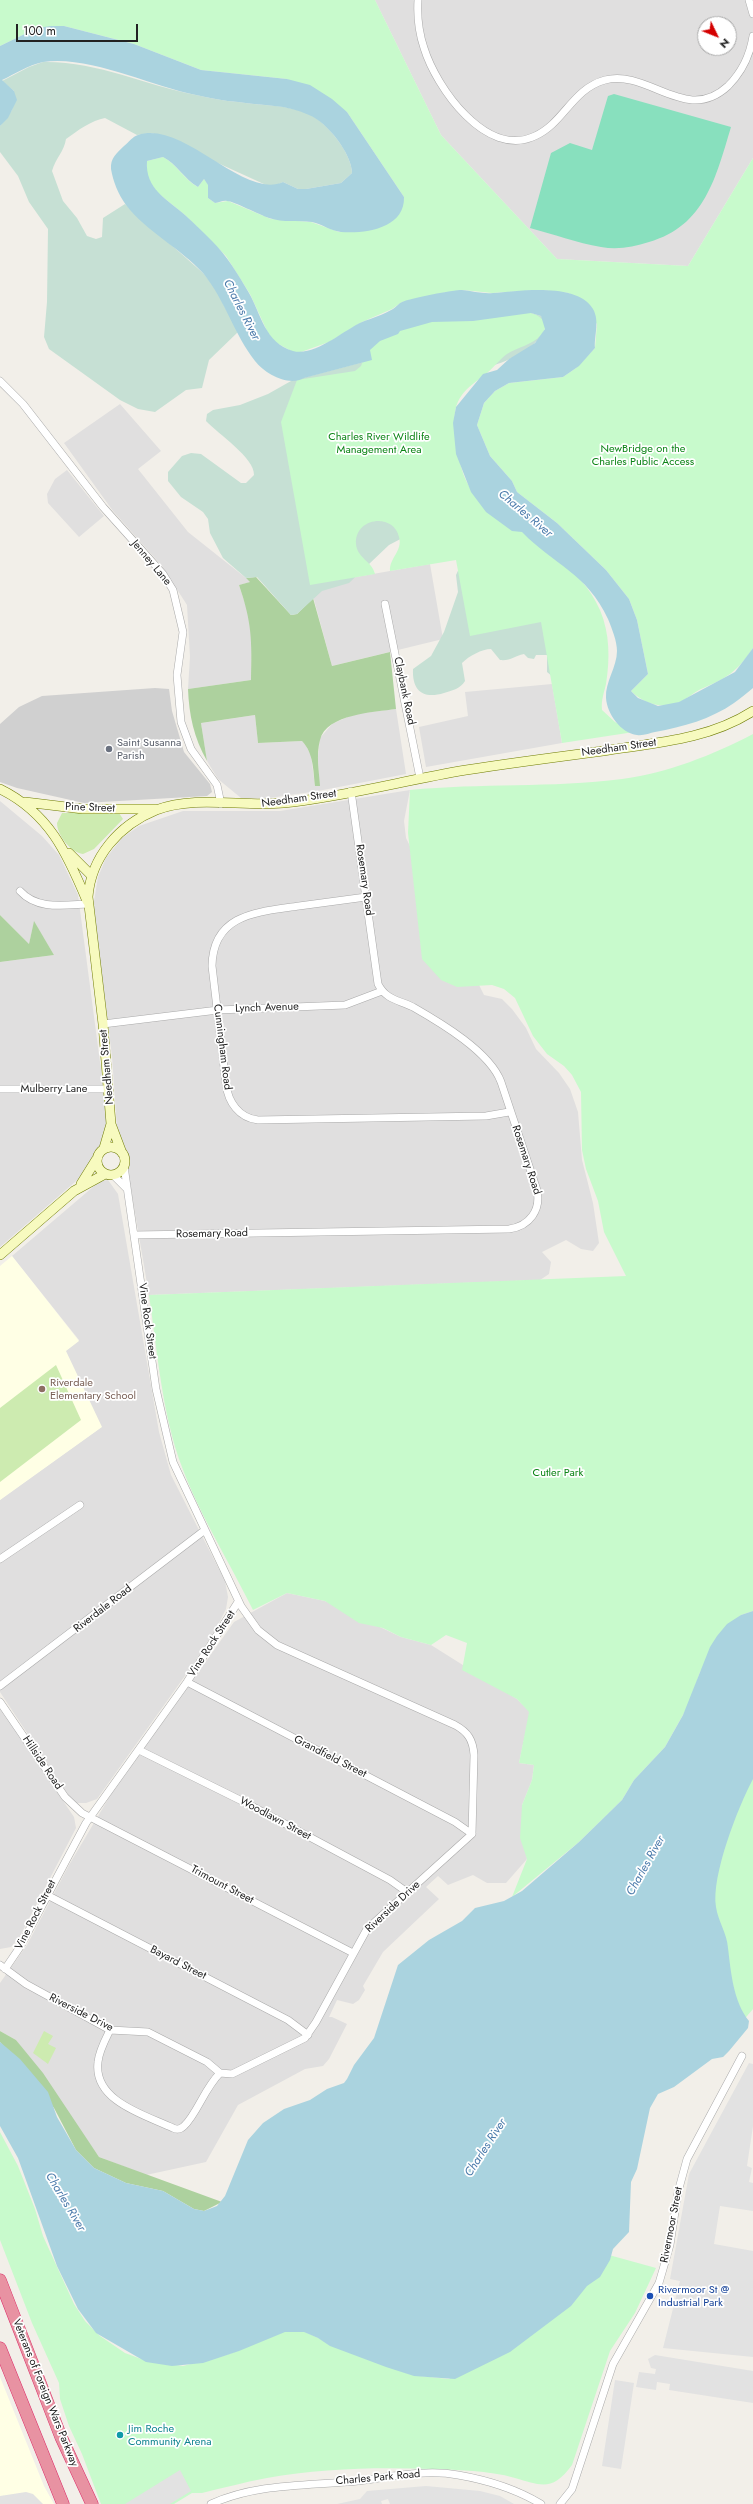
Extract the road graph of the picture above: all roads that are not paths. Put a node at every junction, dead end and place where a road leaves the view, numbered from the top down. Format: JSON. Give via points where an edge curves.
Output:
{"nodes":[{"id":1,"x":418,"y":0,"type":"edge"},
{"id":2,"x":749,"y":0,"type":"edge"},
{"id":3,"x":753,"y":14,"type":"edge"},
{"id":4,"x":753,"y":36,"type":"edge"},
{"id":5,"x":0,"y":381,"type":"edge"},
{"id":6,"x":385,"y":604,"type":"dead end"},
{"id":7,"x":753,"y":711,"type":"edge"},
{"id":8,"x":420,"y":778,"type":"junction"},
{"id":9,"x":0,"y":789,"type":"edge"},
{"id":10,"x":351,"y":792,"type":"junction"},
{"id":11,"x":22,"y":801,"type":"junction"},
{"id":12,"x":221,"y":804,"type":"junction"},
{"id":13,"x":160,"y":809,"type":"junction"},
{"id":14,"x":61,"y":845,"type":"junction"},
{"id":15,"x":92,"y":876,"type":"junction"},
{"id":16,"x":20,"y":891,"type":"dead end"},
{"id":17,"x":366,"y":898,"type":"junction"},
{"id":18,"x":88,"y":904,"type":"junction"},
{"id":19,"x":382,"y":991,"type":"junction"},
{"id":20,"x":218,"y":1010,"type":"junction"},
{"id":21,"x":103,"y":1024,"type":"junction"},
{"id":22,"x":0,"y":1089,"type":"edge"},
{"id":23,"x":109,"y":1089,"type":"junction"},
{"id":24,"x":509,"y":1112,"type":"junction"},
{"id":25,"x":111,"y":1124,"type":"junction"},
{"id":26,"x":104,"y":1148,"type":"junction"},
{"id":27,"x":122,"y":1153,"type":"junction"},
{"id":28,"x":96,"y":1160,"type":"junction"},
{"id":29,"x":124,"y":1166,"type":"junction"},
{"id":30,"x":109,"y":1174,"type":"junction"},
{"id":31,"x":126,"y":1188,"type":"junction"},
{"id":32,"x":74,"y":1191,"type":"junction"},
{"id":33,"x":134,"y":1235,"type":"junction"},
{"id":34,"x":0,"y":1255,"type":"edge"},
{"id":35,"x":80,"y":1505,"type":"dead end"},
{"id":36,"x":205,"y":1530,"type":"junction"},
{"id":37,"x":0,"y":1559,"type":"edge"},
{"id":38,"x":238,"y":1602,"type":"junction"},
{"id":39,"x":187,"y":1682,"type":"junction"},
{"id":40,"x":0,"y":1686,"type":"edge"},
{"id":41,"x":0,"y":1702,"type":"edge"},
{"id":42,"x":139,"y":1750,"type":"junction"},
{"id":43,"x":90,"y":1817,"type":"junction"},
{"id":44,"x":472,"y":1834,"type":"junction"},
{"id":45,"x":407,"y":1892,"type":"junction"},
{"id":46,"x":47,"y":1894,"type":"junction"},
{"id":47,"x":353,"y":1953,"type":"junction"},
{"id":48,"x":3,"y":1967,"type":"edge"},
{"id":49,"x":110,"y":2030,"type":"junction"},
{"id":50,"x":308,"y":2035,"type":"junction"},
{"id":51,"x":742,"y":2056,"type":"dead end"},
{"id":52,"x":220,"y":2073,"type":"junction"},
{"id":53,"x":0,"y":2280,"type":"edge"},
{"id":54,"x":0,"y":2348,"type":"edge"},
{"id":55,"x":63,"y":2504,"type":"edge"},
{"id":56,"x":92,"y":2504,"type":"edge"},
{"id":57,"x":212,"y":2504,"type":"edge"},
{"id":58,"x":541,"y":2504,"type":"edge"},
{"id":59,"x":560,"y":2504,"type":"edge"}],
"edges":[{"from":1,"to":4,"type":"street","via":[[423,47],[442,86],[474,122],[493,135],[510,141],[526,140],[540,134],[580,92],[606,80],[633,81],[685,100],[709,98],[726,87],[741,70]]},
{"from":2,"to":3,"type":"street"},
{"from":5,"to":12,"type":"street","name":"Jenney Lane","via":[[17,396],[78,471],[103,507],[163,574],[173,590],[183,632],[177,675],[181,722],[191,749],[217,785]]},
{"from":6,"to":8,"type":"street","name":"Claybank Road"},
{"from":7,"to":8,"type":"main road","name":"Needham Street","via":[[721,727],[688,737]]},
{"from":8,"to":10,"type":"main road","name":"Needham Street"},
{"from":9,"to":11,"type":"main road","name":"Pine Street"},
{"from":10,"to":12,"type":"main road","name":"Needham Street","via":[[285,803]]},
{"from":10,"to":17,"type":"street","name":"Rosemary Road"},
{"from":11,"to":13,"type":"main road","name":"Pine Street","via":[[67,808]]},
{"from":11,"to":14,"type":"main road","name":"Pine Street","via":[[38,814]]},
{"from":12,"to":13,"type":"main road","name":"Needham Street","via":[[185,804]]},
{"from":13,"to":15,"type":"main road","name":"Needham Street","via":[[118,834],[101,854]]},
{"from":14,"to":15,"type":"main road","name":"Pine Street"},
{"from":14,"to":18,"type":"main road","name":"Pine Street"},
{"from":15,"to":18,"type":"main road","name":"Needham Street"},
{"from":16,"to":18,"type":"street","via":[[29,900],[41,904]]},
{"from":17,"to":19,"type":"street","name":"Rosemary Road","via":[[377,977]]},
{"from":17,"to":20,"type":"street","name":"Cunningham Road","via":[[262,911],[234,921],[221,934],[213,954],[212,972]]},
{"from":18,"to":21,"type":"main road","name":"Needham Street"},
{"from":19,"to":20,"type":"street","name":"Lynch Avenue","via":[[345,1005]]},
{"from":19,"to":24,"type":"street","name":"Rosemary Road","via":[[392,999],[415,1008],[484,1056],[499,1076]]},
{"from":20,"to":21,"type":"street","name":"Lynch Avenue"},
{"from":20,"to":24,"type":"street","name":"Cunningham Road","via":[[227,1091],[235,1107],[248,1118],[258,1120],[486,1116]]},
{"from":21,"to":23,"type":"main road","name":"Needham Street"},
{"from":22,"to":23,"type":"street","name":"Mulberry Lane"},
{"from":23,"to":25,"type":"main road","name":"Needham Street"},
{"from":24,"to":33,"type":"street","name":"Rosemary Road","via":[[535,1183],[539,1202],[530,1219],[514,1228]]},
{"from":25,"to":26,"type":"main road","name":"Needham Street"},
{"from":25,"to":27,"type":"main road","name":"Needham Street"},
{"from":26,"to":27,"type":"main road","via":[[116,1148]]},
{"from":26,"to":28,"type":"main road"},
{"from":27,"to":29,"type":"main road"},
{"from":28,"to":30,"type":"main road","via":[[99,1169]]},
{"from":28,"to":32,"type":"main road","via":[[85,1179]]},
{"from":29,"to":30,"type":"main road"},
{"from":29,"to":31,"type":"street","name":"Vine Rock Street"},
{"from":30,"to":31,"type":"street"},
{"from":30,"to":32,"type":"main road"},
{"from":31,"to":33,"type":"street","name":"Vine Rock Street"},
{"from":32,"to":34,"type":"main road"},
{"from":33,"to":36,"type":"street","name":"Vine Rock Street","via":[[156,1389],[168,1447],[181,1483]]},
{"from":35,"to":37,"type":"street"},
{"from":36,"to":38,"type":"street","name":"Vine Rock Street"},
{"from":36,"to":40,"type":"street","name":"Riverdale Road"},
{"from":38,"to":39,"type":"street","name":"Vine Rock Street"},
{"from":38,"to":44,"type":"street","via":[[258,1630],[277,1645],[455,1725],[468,1734],[474,1755]]},
{"from":39,"to":42,"type":"street","name":"Vine Rock Street"},
{"from":39,"to":44,"type":"street","name":"Grandfield Street","via":[[455,1822]]},
{"from":41,"to":43,"type":"street","name":"Hillside Road","via":[[68,1801]]},
{"from":42,"to":43,"type":"street","name":"Vine Rock Street"},
{"from":42,"to":45,"type":"street","name":"Woodlawn Street","via":[[248,1804],[390,1880]]},
{"from":43,"to":46,"type":"street","name":"Vine Rock Street"},
{"from":43,"to":47,"type":"street","name":"Trimount Street"},
{"from":44,"to":45,"type":"street","name":"Riverside Drive"},
{"from":45,"to":47,"type":"street","name":"Riverside Drive","via":[[367,1929]]},
{"from":46,"to":48,"type":"street","name":"Vine Rock Street","via":[[20,1947]]},
{"from":46,"to":50,"type":"street","name":"Bayard Street","via":[[288,2020]]},
{"from":47,"to":50,"type":"street","name":"Riverside Drive"},
{"from":48,"to":49,"type":"street","name":"Riverside Drive","via":[[30,1986]]},
{"from":49,"to":52,"type":"street","name":"Riverside Drive","via":[[148,2032],[207,2062]]},
{"from":49,"to":52,"type":"street","via":[[98,2061],[98,2075],[103,2088],[115,2099],[173,2128],[181,2129],[185,2125],[207,2087]]},
{"from":50,"to":52,"type":"street","name":"Riverside Drive","via":[[294,2045],[236,2072]]},
{"from":51,"to":59,"type":"street","name":"Rivermoor Street","via":[[687,2159],[678,2192],[670,2245],[659,2283],[612,2364],[572,2488]]},
{"from":53,"to":56,"type":"highway","name":"Veterans of Foreign Wars Parkway","via":[[64,2443]]},
{"from":54,"to":55,"type":"highway"},
{"from":57,"to":58,"type":"street","name":"Charles Park Road","via":[[260,2490],[418,2474],[464,2476],[510,2488]]}]}
